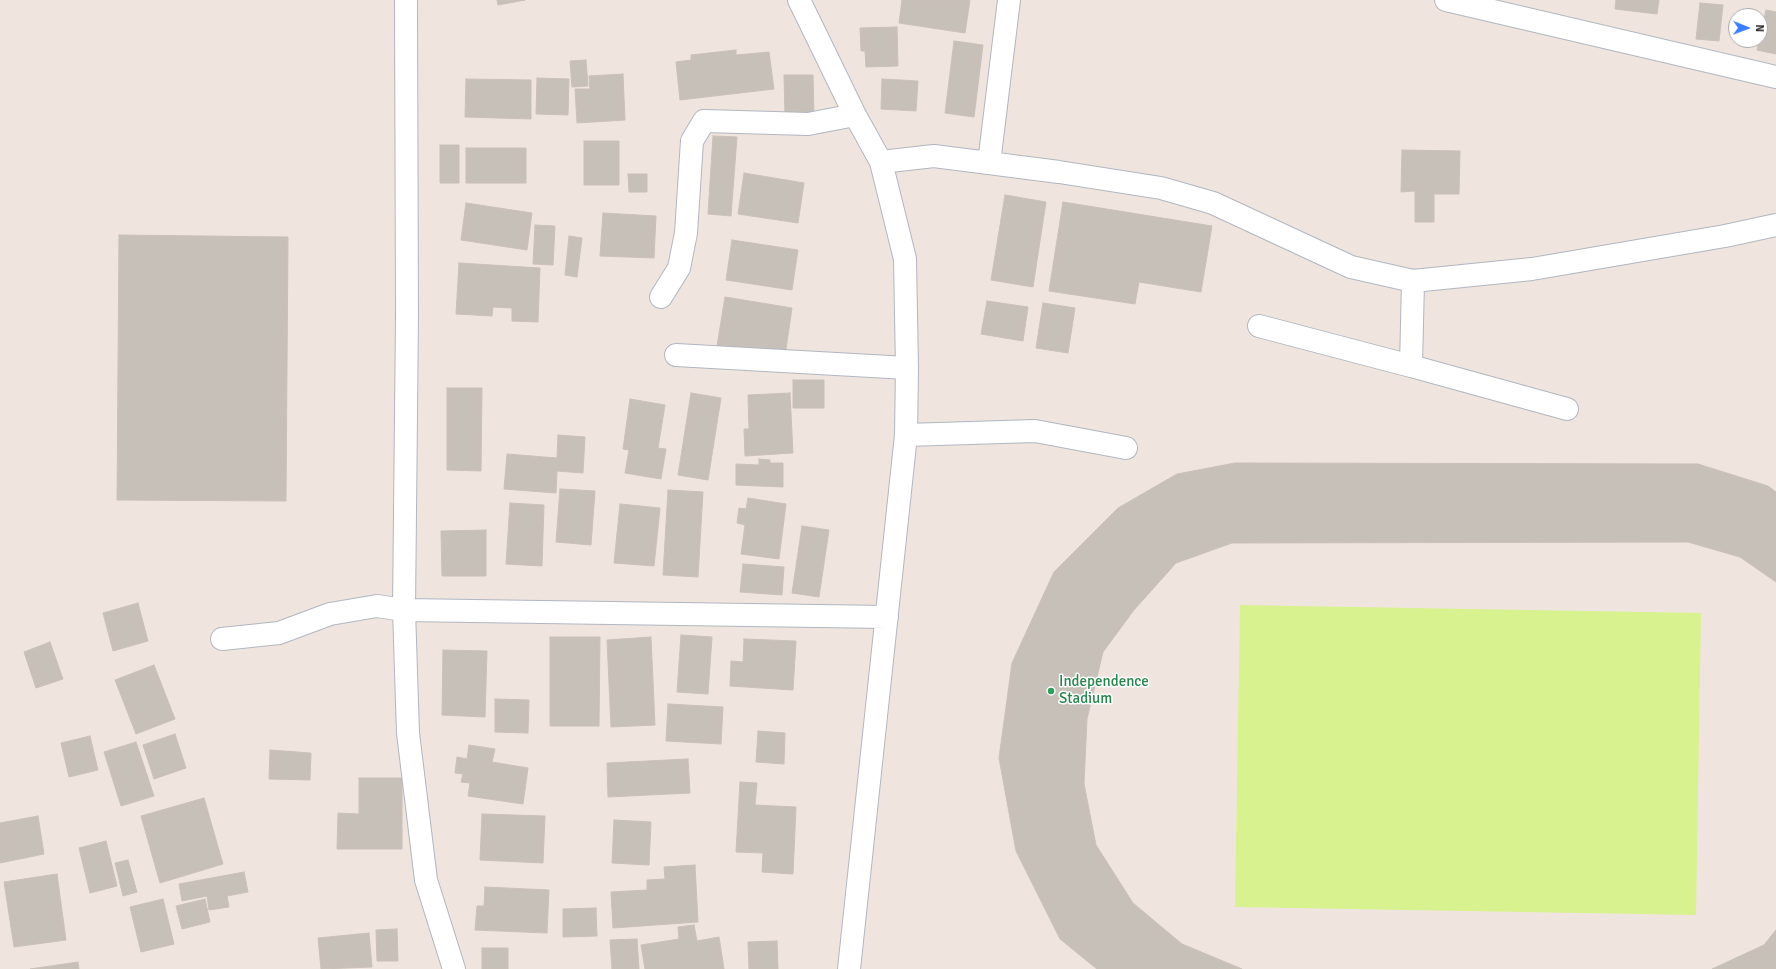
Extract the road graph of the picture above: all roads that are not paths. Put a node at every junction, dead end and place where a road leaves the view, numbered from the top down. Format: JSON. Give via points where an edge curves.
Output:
{"nodes":[{"id":1,"x":406,"y":0,"type":"edge"},
{"id":2,"x":799,"y":0,"type":"edge"},
{"id":3,"x":1009,"y":0,"type":"edge"},
{"id":4,"x":1446,"y":0,"type":"edge"},
{"id":5,"x":1776,"y":77,"type":"edge"},
{"id":6,"x":855,"y":115,"type":"junction"},
{"id":7,"x":881,"y":162,"type":"junction"},
{"id":8,"x":989,"y":163,"type":"junction"},
{"id":9,"x":1776,"y":225,"type":"edge"},
{"id":10,"x":1413,"y":280,"type":"junction"},
{"id":11,"x":661,"y":297,"type":"dead end"},
{"id":12,"x":1259,"y":326,"type":"dead end"},
{"id":13,"x":676,"y":355,"type":"dead end"},
{"id":14,"x":1411,"y":366,"type":"junction"},
{"id":15,"x":907,"y":368,"type":"junction"},
{"id":16,"x":1567,"y":409,"type":"dead end"},
{"id":17,"x":906,"y":435,"type":"junction"},
{"id":18,"x":1126,"y":448,"type":"dead end"},
{"id":19,"x":404,"y":610,"type":"junction"},
{"id":20,"x":887,"y":617,"type":"junction"},
{"id":21,"x":222,"y":639,"type":"dead end"},
{"id":22,"x":454,"y":969,"type":"edge"},
{"id":23,"x":849,"y":969,"type":"edge"}],
"edges":[{"from":1,"to":19,"type":"street","via":[[408,316]]},
{"from":2,"to":6,"type":"street"},
{"from":3,"to":8,"type":"street"},
{"from":4,"to":5,"type":"street"},
{"from":6,"to":7,"type":"street"},
{"from":6,"to":11,"type":"street","via":[[808,124],[704,121],[692,141],[686,233],[679,268]]},
{"from":7,"to":8,"type":"street","via":[[934,156]]},
{"from":7,"to":15,"type":"street","via":[[905,259]]},
{"from":8,"to":10,"type":"street","via":[[1161,188],[1213,203],[1352,267]]},
{"from":9,"to":10,"type":"street","via":[[1532,269]]},
{"from":10,"to":14,"type":"street"},
{"from":12,"to":14,"type":"street"},
{"from":13,"to":15,"type":"street"},
{"from":14,"to":16,"type":"street"},
{"from":15,"to":17,"type":"street"},
{"from":17,"to":18,"type":"street","via":[[1035,431]]},
{"from":17,"to":20,"type":"street"},
{"from":19,"to":20,"type":"street"},
{"from":19,"to":21,"type":"street","via":[[377,606],[330,614],[280,633]]},
{"from":19,"to":22,"type":"street","via":[[408,733],[426,880]]},
{"from":20,"to":23,"type":"street"}]}
